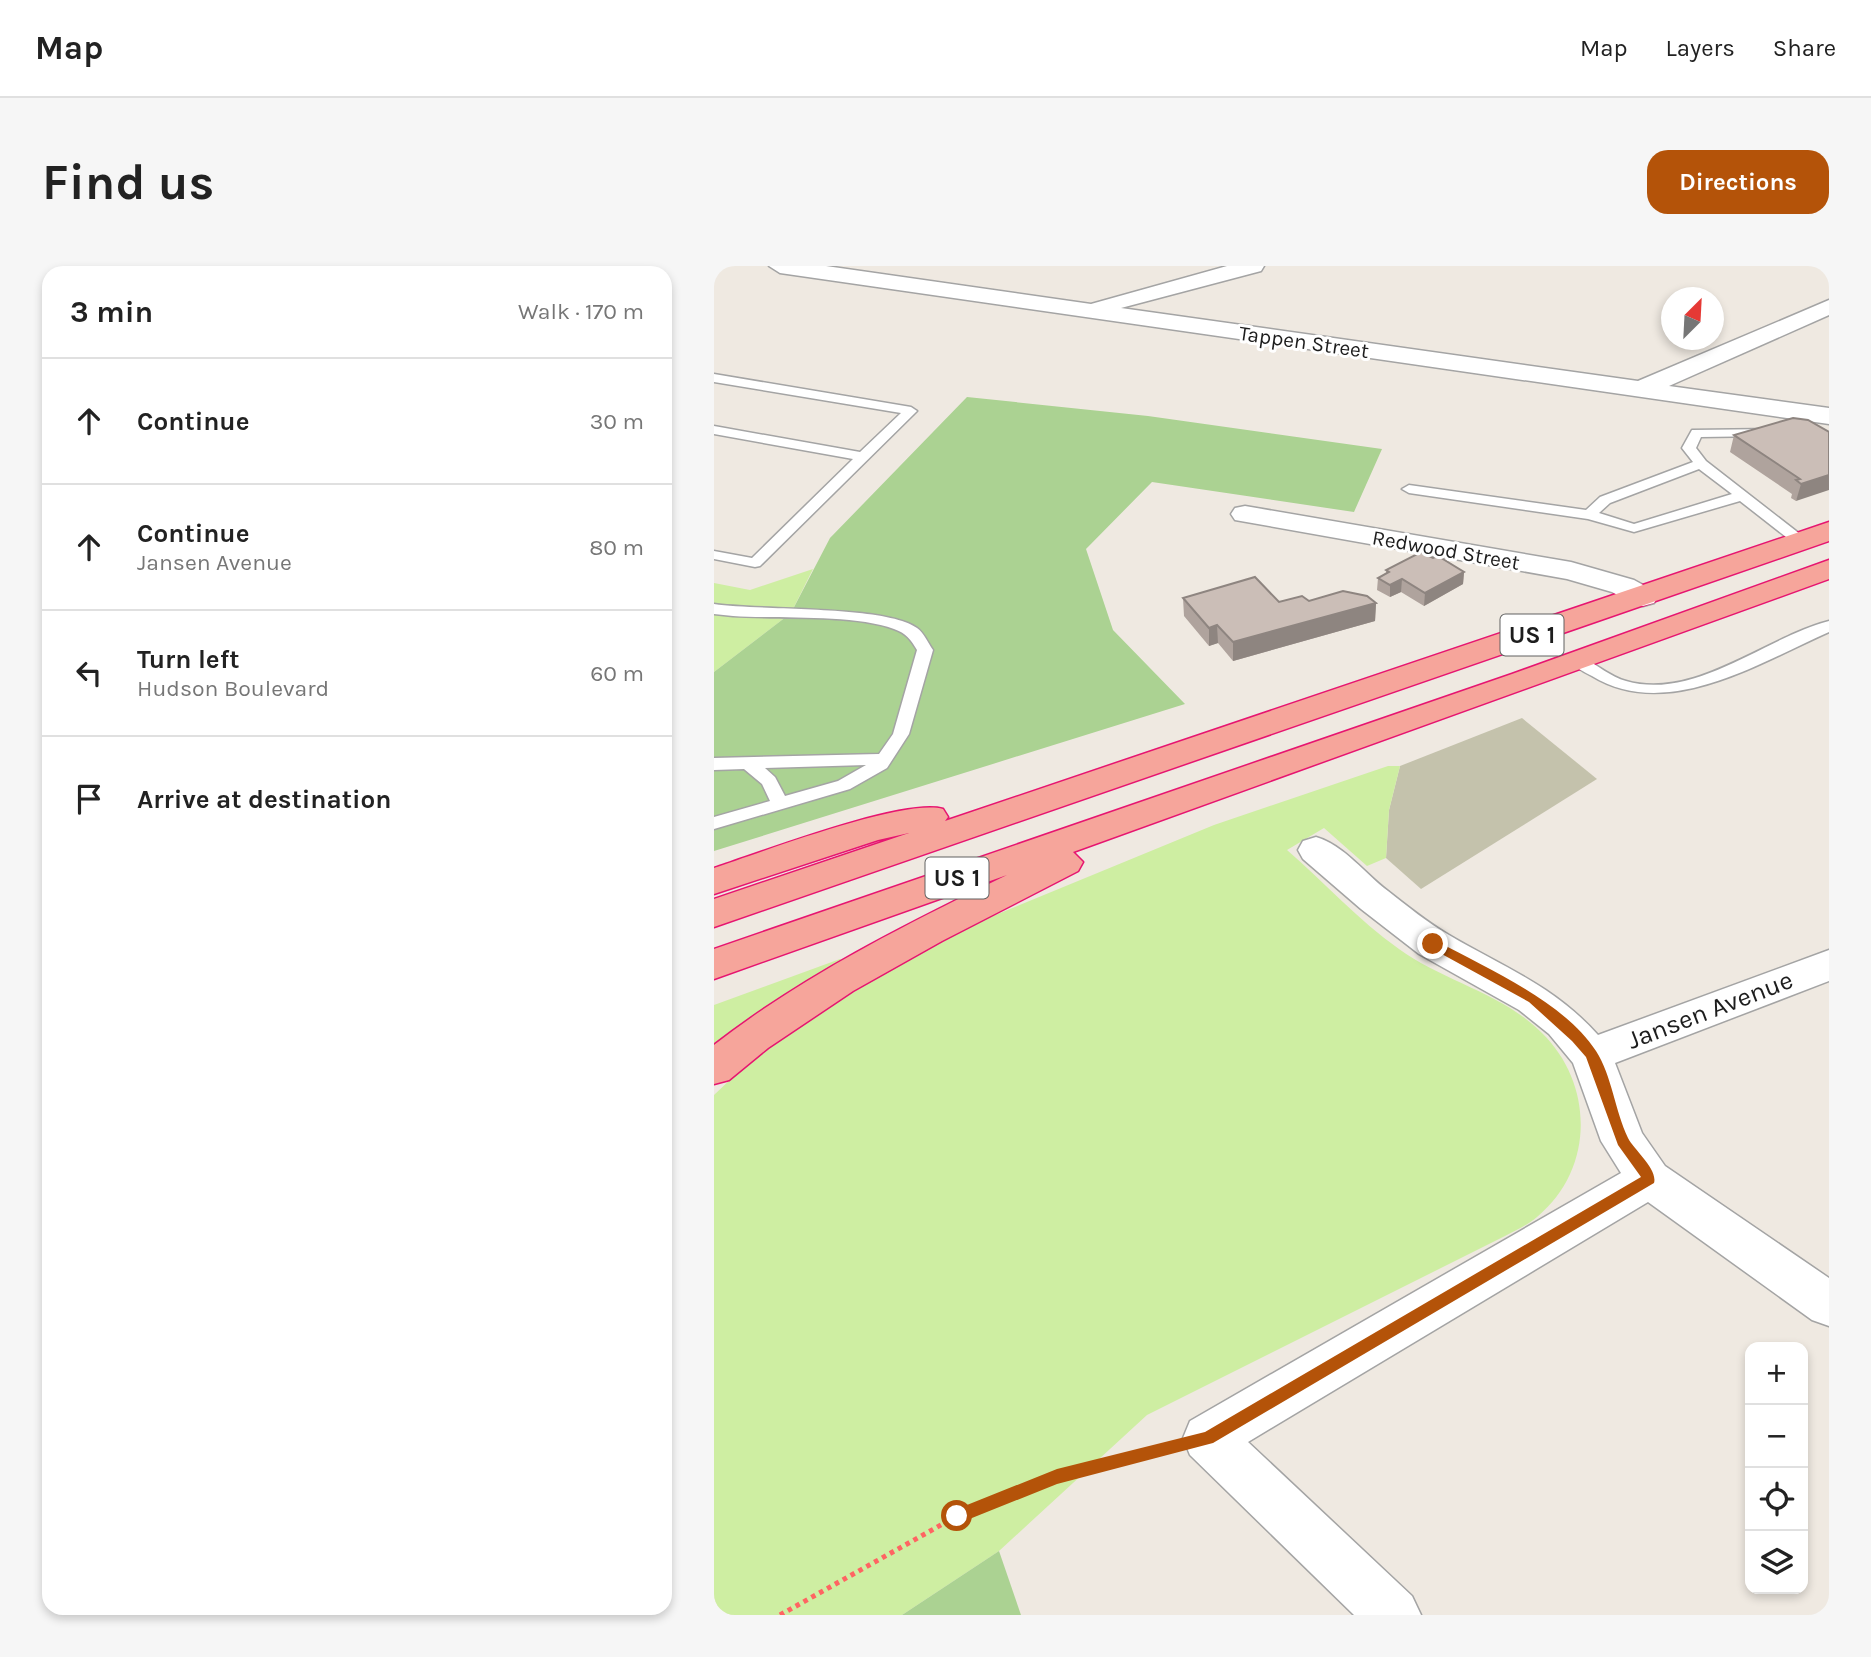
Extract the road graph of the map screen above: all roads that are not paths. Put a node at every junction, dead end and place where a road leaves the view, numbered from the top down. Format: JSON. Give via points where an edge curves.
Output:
{"nodes":[{"id":1,"x":780,"y":266,"type":"edge"},
{"id":2,"x":1253,"y":266,"type":"edge"},
{"id":3,"x":1829,"y":307,"type":"edge"},
{"id":4,"x":1085,"y":310,"type":"junction"},
{"id":5,"x":714,"y":379,"type":"edge"},
{"id":6,"x":1641,"y":390,"type":"junction"},
{"id":7,"x":1829,"y":416,"type":"edge"},
{"id":8,"x":714,"y":430,"type":"edge"},
{"id":9,"x":1787,"y":432,"type":"edge"},
{"id":10,"x":863,"y":457,"type":"junction"},
{"id":11,"x":1701,"y":464,"type":"junction"},
{"id":12,"x":1409,"y":489,"type":"dead end"},
{"id":13,"x":1741,"y":496,"type":"junction"},
{"id":14,"x":1245,"y":514,"type":"dead end"},
{"id":15,"x":1589,"y":515,"type":"junction"},
{"id":16,"x":1829,"y":531,"type":"edge"},
{"id":17,"x":1800,"y":541,"type":"junction"},
{"id":18,"x":714,"y":555,"type":"edge"},
{"id":19,"x":1829,"y":569,"type":"edge"},
{"id":20,"x":1643,"y":597,"type":"junction"},
{"id":21,"x":714,"y":609,"type":"edge"},
{"id":22,"x":1829,"y":626,"type":"edge"},
{"id":23,"x":1578,"y":661,"type":"junction"},
{"id":24,"x":885,"y":759,"type":"junction"},
{"id":25,"x":747,"y":762,"type":"junction"},
{"id":26,"x":714,"y":764,"type":"edge"},
{"id":27,"x":1097,"y":781,"type":"junction"},
{"id":28,"x":1201,"y":794,"type":"junction"},
{"id":29,"x":780,"y":804,"type":"junction"},
{"id":30,"x":714,"y":824,"type":"edge"},
{"id":31,"x":1316,"y":850,"type":"dead end"},
{"id":32,"x":714,"y":881,"type":"edge"},
{"id":33,"x":714,"y":913,"type":"edge"},
{"id":34,"x":714,"y":964,"type":"edge"},
{"id":35,"x":1829,"y":965,"type":"edge"},
{"id":36,"x":1591,"y":1055,"type":"junction"},
{"id":37,"x":714,"y":1068,"type":"edge"},
{"id":38,"x":1649,"y":1179,"type":"junction"},
{"id":39,"x":1829,"y":1305,"type":"edge"},
{"id":40,"x":1394,"y":1615,"type":"edge"}],
"edges":[{"from":1,"to":4,"type":"street","name":"Tappen Street"},
{"from":2,"to":4,"type":"street"},
{"from":3,"to":6,"type":"street"},
{"from":4,"to":6,"type":"street","name":"Tappen Street"},
{"from":5,"to":10,"type":"lane","via":[[911,411]]},
{"from":6,"to":7,"type":"street","name":"Tappen Street"},
{"from":8,"to":10,"type":"lane"},
{"from":9,"to":11,"type":"lane","via":[[1698,433],[1689,448]]},
{"from":10,"to":18,"type":"lane","via":[[755,563]]},
{"from":11,"to":13,"type":"lane"},
{"from":11,"to":15,"type":"lane","via":[[1605,499]]},
{"from":12,"to":15,"type":"lane"},
{"from":13,"to":15,"type":"lane","via":[[1634,528]]},
{"from":13,"to":17,"type":"lane"},
{"from":14,"to":20,"type":"street","name":"Redwood Street","via":[[1562,569],[1608,581]]},
{"from":16,"to":17,"type":"highway","number":"US 1"},
{"from":17,"to":20,"type":"highway","number":"US 1"},
{"from":19,"to":23,"type":"highway","number":"US 1"},
{"from":20,"to":27,"type":"highway","number":"US 1"},
{"from":21,"to":24,"type":"lane","via":[[874,617],[912,630],[925,650],[901,734]]},
{"from":22,"to":23,"type":"lane","via":[[1689,685],[1657,690],[1622,686]]},
{"from":23,"to":28,"type":"highway","number":"US 1"},
{"from":24,"to":25,"type":"lane"},
{"from":24,"to":29,"type":"lane","via":[[844,785]]},
{"from":25,"to":26,"type":"lane"},
{"from":25,"to":29,"type":"lane","via":[[769,781]]},
{"from":27,"to":32,"type":"highway","via":[[873,829]]},
{"from":27,"to":33,"type":"highway","number":"US 1"},
{"from":28,"to":34,"type":"highway","number":"US 1"},
{"from":28,"to":37,"type":"highway","via":[[890,950],[778,1020]]},
{"from":29,"to":30,"type":"lane"},
{"from":31,"to":36,"type":"street","via":[[1433,944],[1533,999],[1563,1023]]},
{"from":35,"to":36,"type":"street","name":"Jansen Avenue"},
{"from":36,"to":38,"type":"street","via":[[1623,1141]]},
{"from":38,"to":39,"type":"street"},
{"from":38,"to":40,"type":"street","via":[[1208,1438]]}]}
